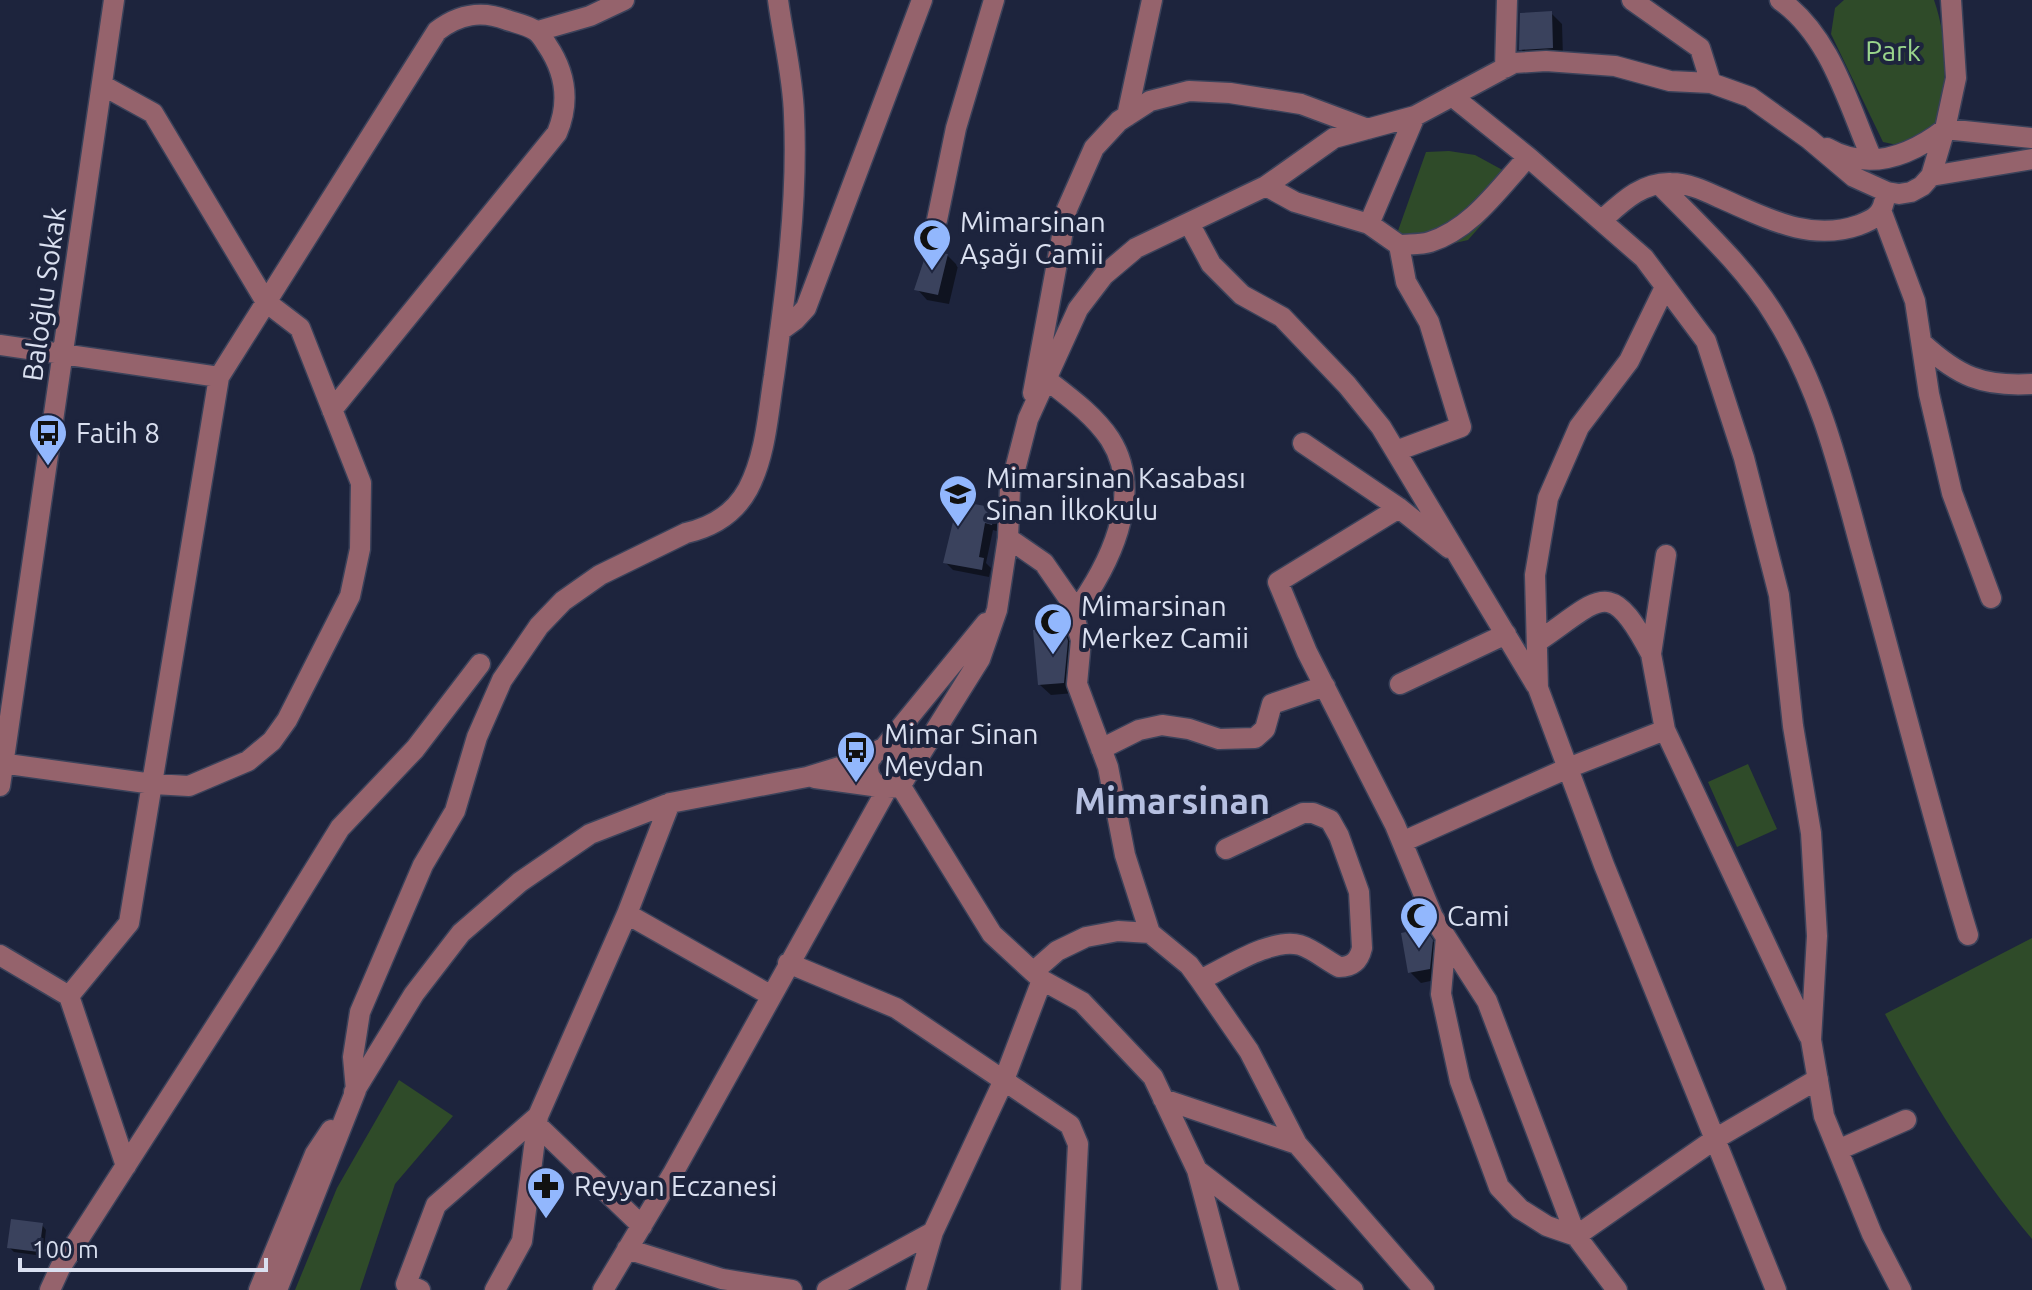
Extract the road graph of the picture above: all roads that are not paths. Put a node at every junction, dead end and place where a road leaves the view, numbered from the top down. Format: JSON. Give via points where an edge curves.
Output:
{"nodes":[{"id":1,"x":114,"y":0,"type":"edge"},
{"id":2,"x":624,"y":0,"type":"edge"},
{"id":3,"x":778,"y":0,"type":"edge"},
{"id":4,"x":912,"y":0,"type":"edge"},
{"id":5,"x":922,"y":0,"type":"edge"},
{"id":6,"x":994,"y":0,"type":"edge"},
{"id":7,"x":1152,"y":0,"type":"edge"},
{"id":8,"x":1507,"y":0,"type":"edge"},
{"id":9,"x":1632,"y":0,"type":"edge"},
{"id":10,"x":1780,"y":0,"type":"edge"},
{"id":11,"x":1951,"y":0,"type":"edge"},
{"id":12,"x":538,"y":31,"type":"junction"},
{"id":13,"x":907,"y":36,"type":"junction"},
{"id":14,"x":1505,"y":68,"type":"junction"},
{"id":15,"x":1711,"y":83,"type":"junction"},
{"id":16,"x":102,"y":85,"type":"junction"},
{"id":17,"x":1452,"y":96,"type":"junction"},
{"id":18,"x":1127,"y":116,"type":"junction"},
{"id":19,"x":1415,"y":116,"type":"junction"},
{"id":20,"x":1368,"y":129,"type":"junction"},
{"id":21,"x":1945,"y":129,"type":"junction"},
{"id":22,"x":2032,"y":138,"type":"edge"},
{"id":23,"x":1809,"y":139,"type":"junction"},
{"id":24,"x":1528,"y":157,"type":"junction"},
{"id":25,"x":1872,"y":159,"type":"junction"},
{"id":26,"x":2032,"y":159,"type":"edge"},
{"id":27,"x":1931,"y":176,"type":"junction"},
{"id":28,"x":1659,"y":184,"type":"junction"},
{"id":29,"x":1266,"y":186,"type":"junction"},
{"id":30,"x":1887,"y":192,"type":"junction"},
{"id":31,"x":1882,"y":213,"type":"junction"},
{"id":32,"x":937,"y":220,"type":"dead end"},
{"id":33,"x":1602,"y":220,"type":"junction"},
{"id":34,"x":1189,"y":223,"type":"junction"},
{"id":35,"x":1369,"y":224,"type":"junction"},
{"id":36,"x":1399,"y":245,"type":"junction"},
{"id":37,"x":1665,"y":287,"type":"junction"},
{"id":38,"x":266,"y":302,"type":"junction"},
{"id":39,"x":780,"y":331,"type":"junction"},
{"id":40,"x":1922,"y":343,"type":"junction"},
{"id":41,"x":0,"y":345,"type":"edge"},
{"id":42,"x":64,"y":355,"type":"junction"},
{"id":43,"x":219,"y":377,"type":"junction"},
{"id":44,"x":1047,"y":380,"type":"junction"},
{"id":45,"x":2032,"y":384,"type":"edge"},
{"id":46,"x":332,"y":410,"type":"junction"},
{"id":47,"x":1028,"y":419,"type":"junction"},
{"id":48,"x":1303,"y":443,"type":"dead end"},
{"id":49,"x":1396,"y":451,"type":"junction"},
{"id":50,"x":1399,"y":508,"type":"junction"},
{"id":51,"x":1008,"y":538,"type":"junction"},
{"id":52,"x":1666,"y":555,"type":"dead end"},
{"id":53,"x":1461,"y":559,"type":"junction"},
{"id":54,"x":1991,"y":598,"type":"dead end"},
{"id":55,"x":997,"y":610,"type":"junction"},
{"id":56,"x":1073,"y":615,"type":"junction"},
{"id":57,"x":1506,"y":634,"type":"junction"},
{"id":58,"x":1537,"y":642,"type":"junction"},
{"id":59,"x":1651,"y":654,"type":"junction"},
{"id":60,"x":480,"y":664,"type":"dead end"},
{"id":61,"x":1400,"y":684,"type":"dead end"},
{"id":62,"x":1325,"y":686,"type":"junction"},
{"id":63,"x":1538,"y":688,"type":"junction"},
{"id":64,"x":1665,"y":730,"type":"junction"},
{"id":65,"x":1101,"y":749,"type":"junction"},
{"id":66,"x":877,"y":753,"type":"junction"},
{"id":67,"x":1,"y":763,"type":"edge"},
{"id":68,"x":1568,"y":768,"type":"junction"},
{"id":69,"x":807,"y":777,"type":"junction"},
{"id":70,"x":153,"y":784,"type":"junction"},
{"id":71,"x":894,"y":784,"type":"junction"},
{"id":72,"x":0,"y":786,"type":"edge"},
{"id":73,"x":670,"y":803,"type":"junction"},
{"id":74,"x":1402,"y":842,"type":"junction"},
{"id":75,"x":1226,"y":849,"type":"dead end"},
{"id":76,"x":627,"y":914,"type":"junction"},
{"id":77,"x":1150,"y":933,"type":"junction"},
{"id":78,"x":1968,"y":935,"type":"dead end"},
{"id":79,"x":1446,"y":937,"type":"junction"},
{"id":80,"x":0,"y":955,"type":"edge"},
{"id":81,"x":788,"y":963,"type":"junction"},
{"id":82,"x":1038,"y":976,"type":"junction"},
{"id":83,"x":1200,"y":980,"type":"junction"},
{"id":84,"x":770,"y":995,"type":"junction"},
{"id":85,"x":69,"y":996,"type":"junction"},
{"id":86,"x":1811,"y":1040,"type":"junction"},
{"id":87,"x":1818,"y":1079,"type":"junction"},
{"id":88,"x":1004,"y":1080,"type":"junction"},
{"id":89,"x":356,"y":1090,"type":"junction"},
{"id":90,"x":1163,"y":1099,"type":"junction"},
{"id":91,"x":1906,"y":1120,"type":"dead end"},
{"id":92,"x":538,"y":1121,"type":"junction"},
{"id":93,"x":1715,"y":1139,"type":"junction"},
{"id":94,"x":1297,"y":1144,"type":"junction"},
{"id":95,"x":1838,"y":1150,"type":"junction"},
{"id":96,"x":126,"y":1166,"type":"junction"},
{"id":97,"x":1197,"y":1170,"type":"junction"},
{"id":98,"x":642,"y":1226,"type":"junction"},
{"id":99,"x":933,"y":1232,"type":"junction"},
{"id":100,"x":1576,"y":1236,"type":"junction"},
{"id":101,"x":627,"y":1249,"type":"junction"},
{"id":102,"x":50,"y":1290,"type":"edge"},
{"id":103,"x":259,"y":1290,"type":"edge"},
{"id":104,"x":277,"y":1290,"type":"edge"},
{"id":105,"x":420,"y":1290,"type":"edge"},
{"id":106,"x":495,"y":1290,"type":"edge"},
{"id":107,"x":603,"y":1290,"type":"edge"},
{"id":108,"x":792,"y":1290,"type":"edge"},
{"id":109,"x":827,"y":1290,"type":"edge"},
{"id":110,"x":916,"y":1290,"type":"edge"},
{"id":111,"x":1071,"y":1290,"type":"edge"},
{"id":112,"x":1229,"y":1290,"type":"edge"},
{"id":113,"x":1353,"y":1290,"type":"edge"},
{"id":114,"x":1424,"y":1290,"type":"edge"},
{"id":115,"x":1617,"y":1290,"type":"edge"},
{"id":116,"x":1776,"y":1290,"type":"edge"},
{"id":117,"x":1901,"y":1290,"type":"edge"}],
"edges":[{"from":1,"to":16,"type":"street","name":"Baloğlu Sokak"},
{"from":2,"to":12,"type":"street"},
{"from":3,"to":39,"type":"street","via":[[795,143]]},
{"from":4,"to":13,"type":"street"},
{"from":5,"to":13,"type":"street"},
{"from":6,"to":32,"type":"street","via":[[956,128]]},
{"from":7,"to":18,"type":"street"},
{"from":8,"to":14,"type":"street"},
{"from":9,"to":15,"type":"street","via":[[1700,48]]},
{"from":10,"to":25,"type":"street","via":[[1821,41]]},
{"from":11,"to":21,"type":"street","via":[[1956,78]]},
{"from":12,"to":38,"type":"street","via":[[480,14],[457,18],[437,31]]},
{"from":12,"to":46,"type":"street","via":[[562,76],[564,109],[557,133]]},
{"from":13,"to":39,"type":"street","via":[[806,308]]},
{"from":14,"to":15,"type":"street","via":[[1546,61]]},
{"from":14,"to":17,"type":"street"},
{"from":15,"to":23,"type":"street","via":[[1750,97]]},
{"from":16,"to":38,"type":"street","via":[[153,113]]},
{"from":16,"to":42,"type":"street","name":"Baloğlu Sokak"},
{"from":17,"to":19,"type":"street"},
{"from":17,"to":24,"type":"street"},
{"from":18,"to":20,"type":"street","via":[[1150,101],[1189,91],[1230,93],[1301,104]]},
{"from":18,"to":47,"type":"street","via":[[1094,148],[1067,209]]},
{"from":19,"to":20,"type":"street"},
{"from":19,"to":35,"type":"street"},
{"from":20,"to":29,"type":"street","via":[[1334,138]]},
{"from":21,"to":22,"type":"street"},
{"from":21,"to":25,"type":"street","via":[[1922,147]]},
{"from":21,"to":27,"type":"street"},
{"from":23,"to":25,"type":"street","via":[[1835,153]]},
{"from":23,"to":30,"type":"street","via":[[1854,177]]},
{"from":24,"to":33,"type":"street"},
{"from":24,"to":36,"type":"street","via":[[1455,232],[1428,243]]},
{"from":26,"to":27,"type":"street"},
{"from":27,"to":30,"type":"street","via":[[1911,192]]},
{"from":28,"to":31,"type":"street","via":[[1694,186],[1784,226],[1814,232],[1843,231]]},
{"from":28,"to":33,"type":"street","via":[[1627,198]]},
{"from":28,"to":78,"type":"street","via":[[1720,246],[1774,313],[1803,366],[1836,454]]},
{"from":29,"to":34,"type":"street"},
{"from":29,"to":35,"type":"street","via":[[1295,202]]},
{"from":30,"to":31,"type":"street"},
{"from":31,"to":40,"type":"street","via":[[1915,301]]},
{"from":33,"to":37,"type":"street","via":[[1644,258]]},
{"from":34,"to":44,"type":"street","via":[[1136,248],[1104,275],[1078,309]]},
{"from":34,"to":49,"type":"street","via":[[1211,264],[1242,295],[1282,317],[1347,385]]},
{"from":35,"to":36,"type":"street"},
{"from":36,"to":49,"type":"street","via":[[1406,282],[1429,322],[1461,427]]},
{"from":37,"to":58,"type":"street","via":[[1629,361],[1579,427],[1548,498],[1535,575]]},
{"from":37,"to":86,"type":"street","via":[[1706,341],[1744,458],[1779,595],[1811,833],[1817,936]]},
{"from":38,"to":43,"type":"street"},
{"from":38,"to":46,"type":"street","via":[[300,328]]},
{"from":39,"to":89,"type":"street","via":[[763,441],[741,500],[712,525],[581,587],[539,626],[502,680],[480,728],[455,811],[423,865],[360,1012],[353,1049]]},
{"from":40,"to":45,"type":"street","via":[[1949,367],[1983,382]]},
{"from":40,"to":54,"type":"street","via":[[1952,493]]},
{"from":41,"to":42,"type":"street"},
{"from":42,"to":43,"type":"street"},
{"from":42,"to":67,"type":"street","name":"Baloğlu Sokak"},
{"from":43,"to":70,"type":"street"},
{"from":44,"to":47,"type":"street"},
{"from":44,"to":56,"type":"street","via":[[1110,439],[1124,486],[1114,548]]},
{"from":46,"to":70,"type":"street","via":[[361,483],[360,549],[350,596],[287,720],[263,751],[189,786]]},
{"from":47,"to":51,"type":"street","via":[[1010,489]]},
{"from":48,"to":50,"type":"street"},
{"from":49,"to":53,"type":"street"},
{"from":50,"to":53,"type":"street"},
{"from":50,"to":62,"type":"street","via":[[1278,582]]},
{"from":51,"to":55,"type":"street"},
{"from":51,"to":56,"type":"street","via":[[1044,563],[1069,599]]},
{"from":52,"to":59,"type":"street"},
{"from":53,"to":57,"type":"street"},
{"from":55,"to":66,"type":"street"},
{"from":55,"to":71,"type":"street","via":[[980,659]]},
{"from":56,"to":65,"type":"street","via":[[1081,640],[1077,684]]},
{"from":57,"to":61,"type":"street"},
{"from":57,"to":63,"type":"street"},
{"from":58,"to":59,"type":"street","via":[[1595,603],[1610,600],[1622,607]]},
{"from":58,"to":63,"type":"street"},
{"from":59,"to":64,"type":"street"},
{"from":60,"to":96,"type":"street","via":[[415,749],[340,828]]},
{"from":62,"to":65,"type":"street","via":[[1272,704],[1265,729],[1255,738],[1219,739],[1162,725]]},
{"from":62,"to":74,"type":"street"},
{"from":63,"to":68,"type":"street"},
{"from":64,"to":68,"type":"street"},
{"from":64,"to":86,"type":"street"},
{"from":65,"to":77,"type":"street","via":[[1125,855]]},
{"from":66,"to":69,"type":"street"},
{"from":66,"to":71,"type":"street","via":[[868,770],[874,783]]},
{"from":66,"to":71,"type":"street","via":[[890,748],[903,754],[909,767]]},
{"from":67,"to":70,"type":"street"},
{"from":67,"to":72,"type":"street","name":"Baloğlu Sokak"},
{"from":68,"to":74,"type":"street"},
{"from":68,"to":93,"type":"street"},
{"from":69,"to":71,"type":"street"},
{"from":69,"to":73,"type":"street"},
{"from":70,"to":85,"type":"street","via":[[129,923]]},
{"from":71,"to":81,"type":"street"},
{"from":71,"to":82,"type":"street","via":[[992,934]]},
{"from":73,"to":76,"type":"street"},
{"from":73,"to":89,"type":"street","via":[[590,834],[520,882],[461,933],[414,994]]},
{"from":74,"to":79,"type":"street"},
{"from":75,"to":83,"type":"street","via":[[1303,813],[1330,820],[1359,892],[1362,948],[1357,961],[1339,967],[1303,946],[1275,944]]},
{"from":76,"to":84,"type":"street"},
{"from":76,"to":92,"type":"street"},
{"from":77,"to":82,"type":"street","via":[[1086,937],[1057,951]]},
{"from":77,"to":83,"type":"street"},
{"from":79,"to":100,"type":"street","via":[[1487,1001]]},
{"from":79,"to":100,"type":"street","via":[[1441,994],[1460,1081],[1499,1187],[1520,1209]]},
{"from":80,"to":85,"type":"street"},
{"from":81,"to":84,"type":"street"},
{"from":81,"to":88,"type":"street","via":[[896,1008]]},
{"from":82,"to":88,"type":"street"},
{"from":82,"to":90,"type":"street","via":[[1082,1002],[1153,1077]]},
{"from":83,"to":94,"type":"street","via":[[1249,1051]]},
{"from":84,"to":98,"type":"street"},
{"from":85,"to":96,"type":"street"},
{"from":86,"to":87,"type":"street"},
{"from":87,"to":93,"type":"street"},
{"from":87,"to":95,"type":"street","via":[[1824,1116]]},
{"from":88,"to":99,"type":"street"},
{"from":88,"to":111,"type":"street","via":[[1070,1125],[1075,1134]]},
{"from":89,"to":103,"type":"street","via":[[315,1154]]},
{"from":89,"to":104,"type":"street"},
{"from":90,"to":94,"type":"street"},
{"from":90,"to":97,"type":"street"},
{"from":91,"to":95,"type":"street"},
{"from":92,"to":98,"type":"street"},
{"from":92,"to":105,"type":"street","via":[[436,1205],[406,1284]]},
{"from":92,"to":106,"type":"street","via":[[522,1241]]},
{"from":93,"to":100,"type":"street"},
{"from":93,"to":116,"type":"street"},
{"from":94,"to":114,"type":"street"},
{"from":95,"to":117,"type":"street"},
{"from":96,"to":102,"type":"street"},
{"from":97,"to":112,"type":"street"},
{"from":97,"to":113,"type":"street"},
{"from":98,"to":101,"type":"street"},
{"from":99,"to":109,"type":"street"},
{"from":99,"to":110,"type":"street"},
{"from":100,"to":115,"type":"street"},
{"from":101,"to":107,"type":"street"},
{"from":101,"to":108,"type":"street","via":[[722,1279]]}]}
